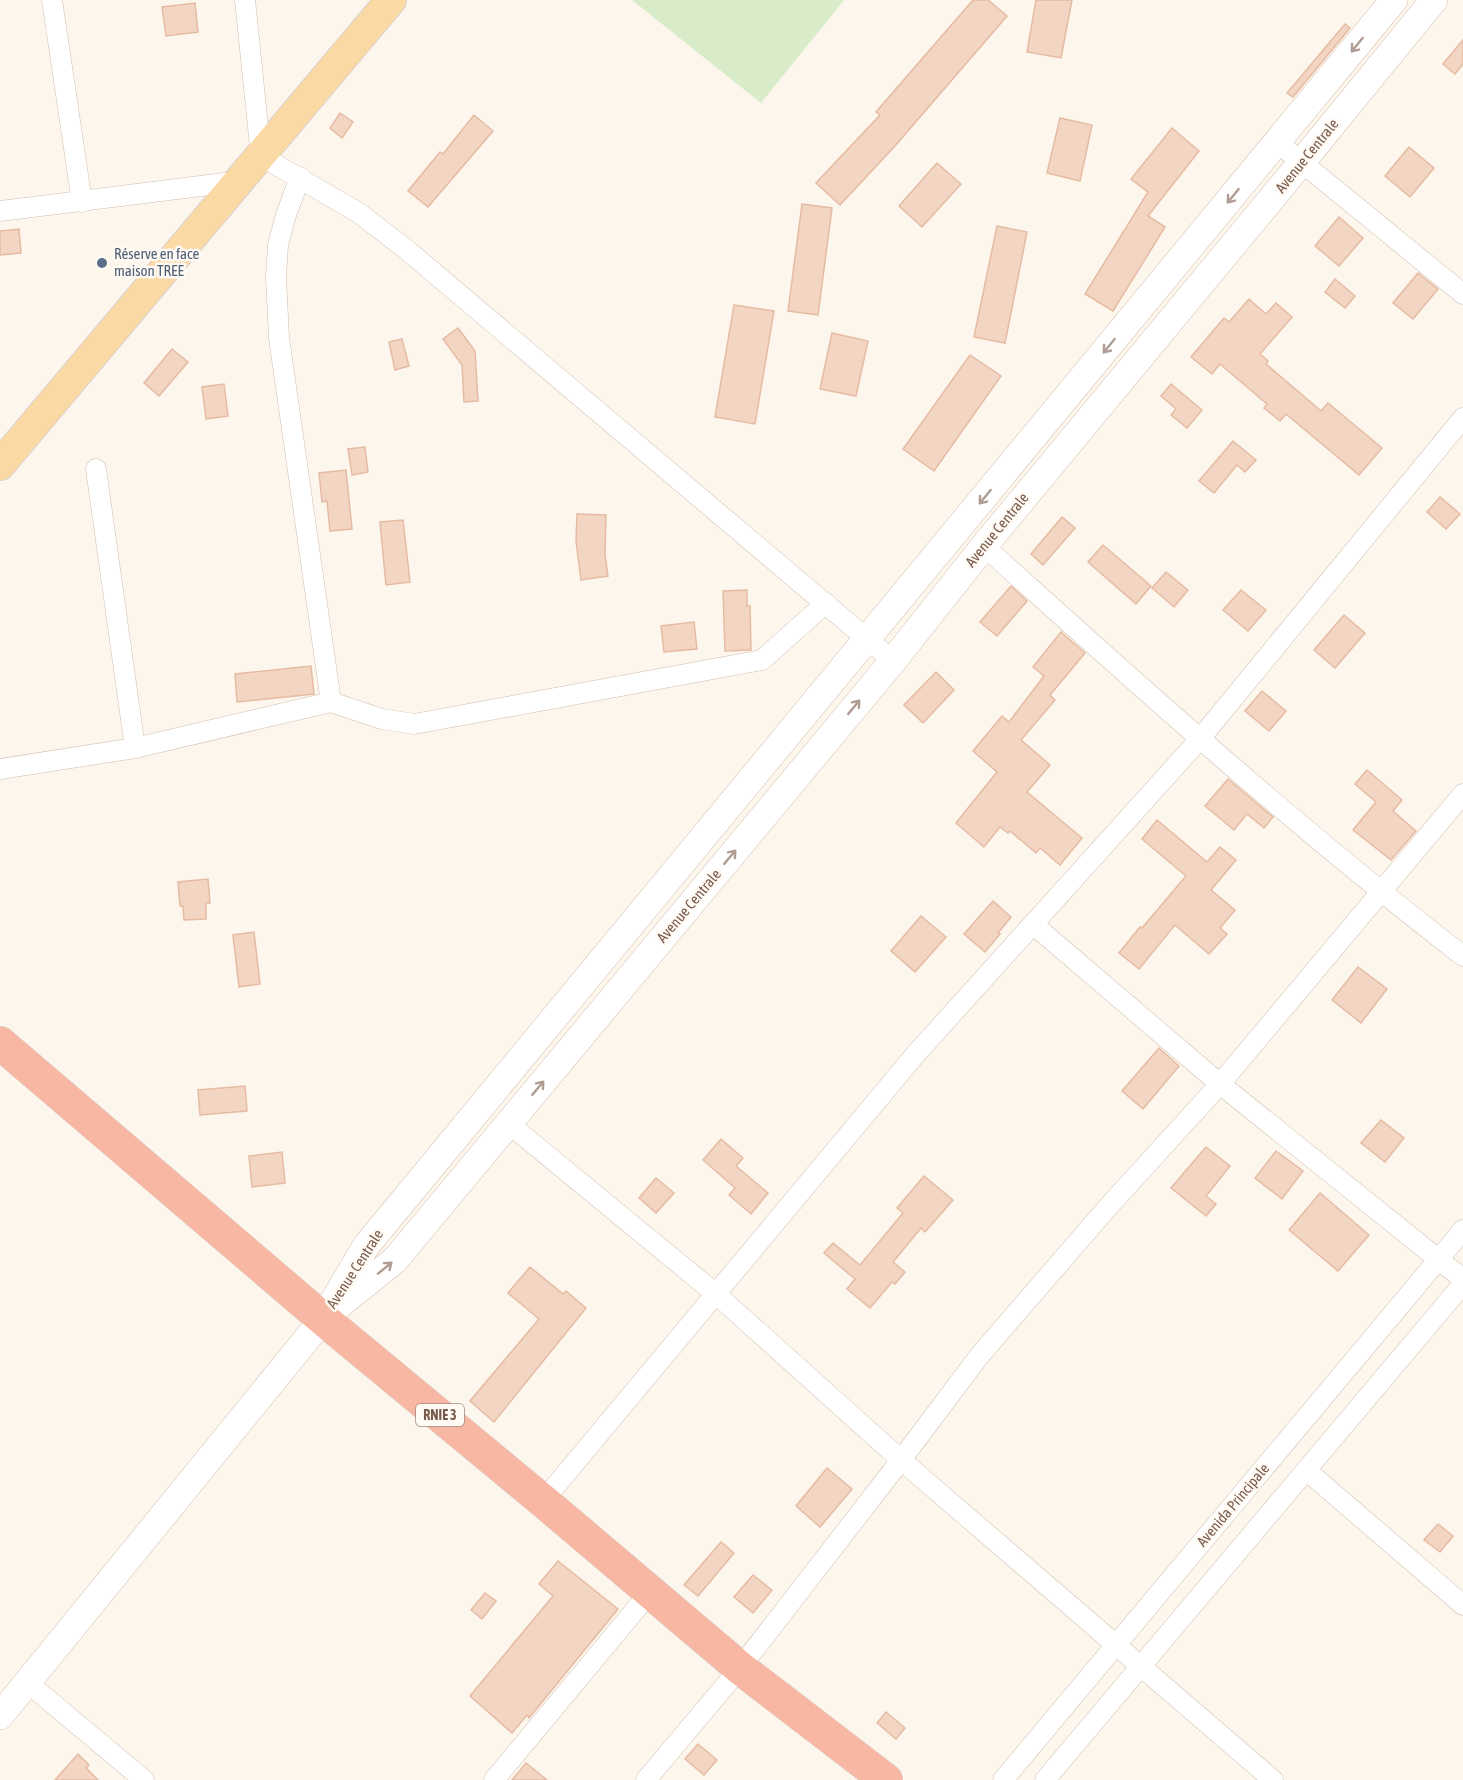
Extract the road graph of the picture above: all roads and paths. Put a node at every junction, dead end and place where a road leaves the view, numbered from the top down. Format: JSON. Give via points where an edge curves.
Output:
{"nodes":[{"id":1,"x":52,"y":0,"type":"edge"},
{"id":2,"x":245,"y":0,"type":"edge"},
{"id":3,"x":391,"y":0,"type":"edge"},
{"id":4,"x":1394,"y":0,"type":"edge"},
{"id":5,"x":1434,"y":0,"type":"edge"},
{"id":6,"x":1277,"y":142,"type":"junction"},
{"id":7,"x":261,"y":156,"type":"junction"},
{"id":8,"x":1301,"y":163,"type":"junction"},
{"id":9,"x":300,"y":177,"type":"junction"},
{"id":10,"x":241,"y":181,"type":"junction"},
{"id":11,"x":82,"y":202,"type":"junction"},
{"id":12,"x":0,"y":212,"type":"edge"},
{"id":13,"x":1463,"y":294,"type":"edge"},
{"id":14,"x":1463,"y":418,"type":"edge"},
{"id":15,"x":0,"y":465,"type":"edge"},
{"id":16,"x":96,"y":469,"type":"dead end"},
{"id":17,"x":984,"y":546,"type":"junction"},
{"id":18,"x":826,"y":603,"type":"junction"},
{"id":19,"x":868,"y":639,"type":"junction"},
{"id":20,"x":893,"y":661,"type":"junction"},
{"id":21,"x":331,"y":702,"type":"junction"},
{"id":22,"x":1199,"y":740,"type":"junction"},
{"id":23,"x":135,"y":748,"type":"junction"},
{"id":24,"x":0,"y":769,"type":"edge"},
{"id":25,"x":1463,"y":794,"type":"edge"},
{"id":26,"x":1380,"y":892,"type":"junction"},
{"id":27,"x":1034,"y":925,"type":"junction"},
{"id":28,"x":1463,"y":956,"type":"edge"},
{"id":29,"x":0,"y":1043,"type":"edge"},
{"id":30,"x":1220,"y":1084,"type":"junction"},
{"id":31,"x":509,"y":1124,"type":"junction"},
{"id":32,"x":1463,"y":1230,"type":"edge"},
{"id":33,"x":1438,"y":1259,"type":"junction"},
{"id":34,"x":1463,"y":1279,"type":"edge"},
{"id":35,"x":1463,"y":1284,"type":"edge"},
{"id":36,"x":716,"y":1294,"type":"junction"},
{"id":37,"x":323,"y":1318,"type":"junction"},
{"id":38,"x":902,"y":1460,"type":"junction"},
{"id":39,"x":1306,"y":1470,"type":"junction"},
{"id":40,"x":543,"y":1501,"type":"junction"},
{"id":41,"x":651,"y":1591,"type":"junction"},
{"id":42,"x":1463,"y":1605,"type":"edge"},
{"id":43,"x":1115,"y":1646,"type":"junction"},
{"id":44,"x":1140,"y":1667,"type":"junction"},
{"id":45,"x":740,"y":1668,"type":"junction"},
{"id":46,"x":28,"y":1683,"type":"junction"},
{"id":47,"x":0,"y":1716,"type":"edge"},
{"id":48,"x":144,"y":1780,"type":"edge"},
{"id":49,"x":494,"y":1780,"type":"edge"},
{"id":50,"x":646,"y":1780,"type":"edge"},
{"id":51,"x":886,"y":1780,"type":"edge"},
{"id":52,"x":1003,"y":1780,"type":"edge"},
{"id":53,"x":1045,"y":1780,"type":"edge"},
{"id":54,"x":1273,"y":1780,"type":"edge"}],
"edges":[{"from":1,"to":11,"type":"street"},
{"from":2,"to":7,"type":"street"},
{"from":3,"to":7,"type":"main road"},
{"from":4,"to":6,"type":"street","name":"Avenue Centrale","one_way":true},
{"from":5,"to":8,"type":"street","name":"Avenue Centrale"},
{"from":6,"to":8,"type":"street"},
{"from":6,"to":19,"type":"street","name":"Avenue Centrale","one_way":true},
{"from":7,"to":9,"type":"street"},
{"from":7,"to":10,"type":"main road"},
{"from":8,"to":13,"type":"street"},
{"from":8,"to":17,"type":"street","name":"Avenue Centrale"},
{"from":9,"to":18,"type":"street","via":[[359,213],[407,250]]},
{"from":9,"to":21,"type":"street","via":[[278,245],[279,338]]},
{"from":10,"to":11,"type":"street"},
{"from":10,"to":15,"type":"main road"},
{"from":11,"to":12,"type":"street"},
{"from":14,"to":22,"type":"street"},
{"from":16,"to":23,"type":"street"},
{"from":17,"to":20,"type":"street","name":"Avenue Centrale"},
{"from":17,"to":22,"type":"street"},
{"from":18,"to":19,"type":"street"},
{"from":18,"to":21,"type":"street","via":[[762,660],[414,724],[382,720]]},
{"from":19,"to":20,"type":"street"},
{"from":19,"to":37,"type":"street","name":"Avenue Centrale","via":[[366,1246]]},
{"from":31,"to":20,"type":"street","name":"Avenue Centrale","one_way":true},
{"from":21,"to":23,"type":"street"},
{"from":22,"to":26,"type":"street"},
{"from":22,"to":27,"type":"street"},
{"from":23,"to":24,"type":"street"},
{"from":25,"to":26,"type":"street"},
{"from":26,"to":28,"type":"street"},
{"from":26,"to":30,"type":"street"},
{"from":27,"to":30,"type":"street"},
{"from":27,"to":36,"type":"street","via":[[915,1055]]},
{"from":29,"to":37,"type":"highway","number":"RNIE 3"},
{"from":30,"to":33,"type":"street"},
{"from":30,"to":38,"type":"street","via":[[980,1355]]},
{"from":31,"to":36,"type":"street"},
{"from":37,"to":31,"type":"street","name":"Avenue Centrale","one_way":true,"via":[[395,1260]]},
{"from":32,"to":33,"type":"street","name":"Avenida Principale"},
{"from":33,"to":34,"type":"street"},
{"from":33,"to":43,"type":"street","name":"Avenida Principale"},
{"from":35,"to":39,"type":"street"},
{"from":36,"to":38,"type":"street"},
{"from":36,"to":40,"type":"street"},
{"from":37,"to":40,"type":"highway","number":"RNIE 3"},
{"from":37,"to":46,"type":"street"},
{"from":38,"to":43,"type":"street"},
{"from":38,"to":45,"type":"street"},
{"from":39,"to":42,"type":"street"},
{"from":39,"to":44,"type":"street"},
{"from":40,"to":41,"type":"highway","number":"RNIE 3"},
{"from":41,"to":45,"type":"highway","number":"RNIE 3"},
{"from":41,"to":49,"type":"street"},
{"from":43,"to":44,"type":"street"},
{"from":43,"to":52,"type":"street","name":"Avenida Principale"},
{"from":44,"to":53,"type":"street"},
{"from":44,"to":54,"type":"street"},
{"from":45,"to":50,"type":"street"},
{"from":45,"to":51,"type":"highway","number":"RNIE 3"},
{"from":46,"to":47,"type":"street"},
{"from":46,"to":48,"type":"street"}]}
